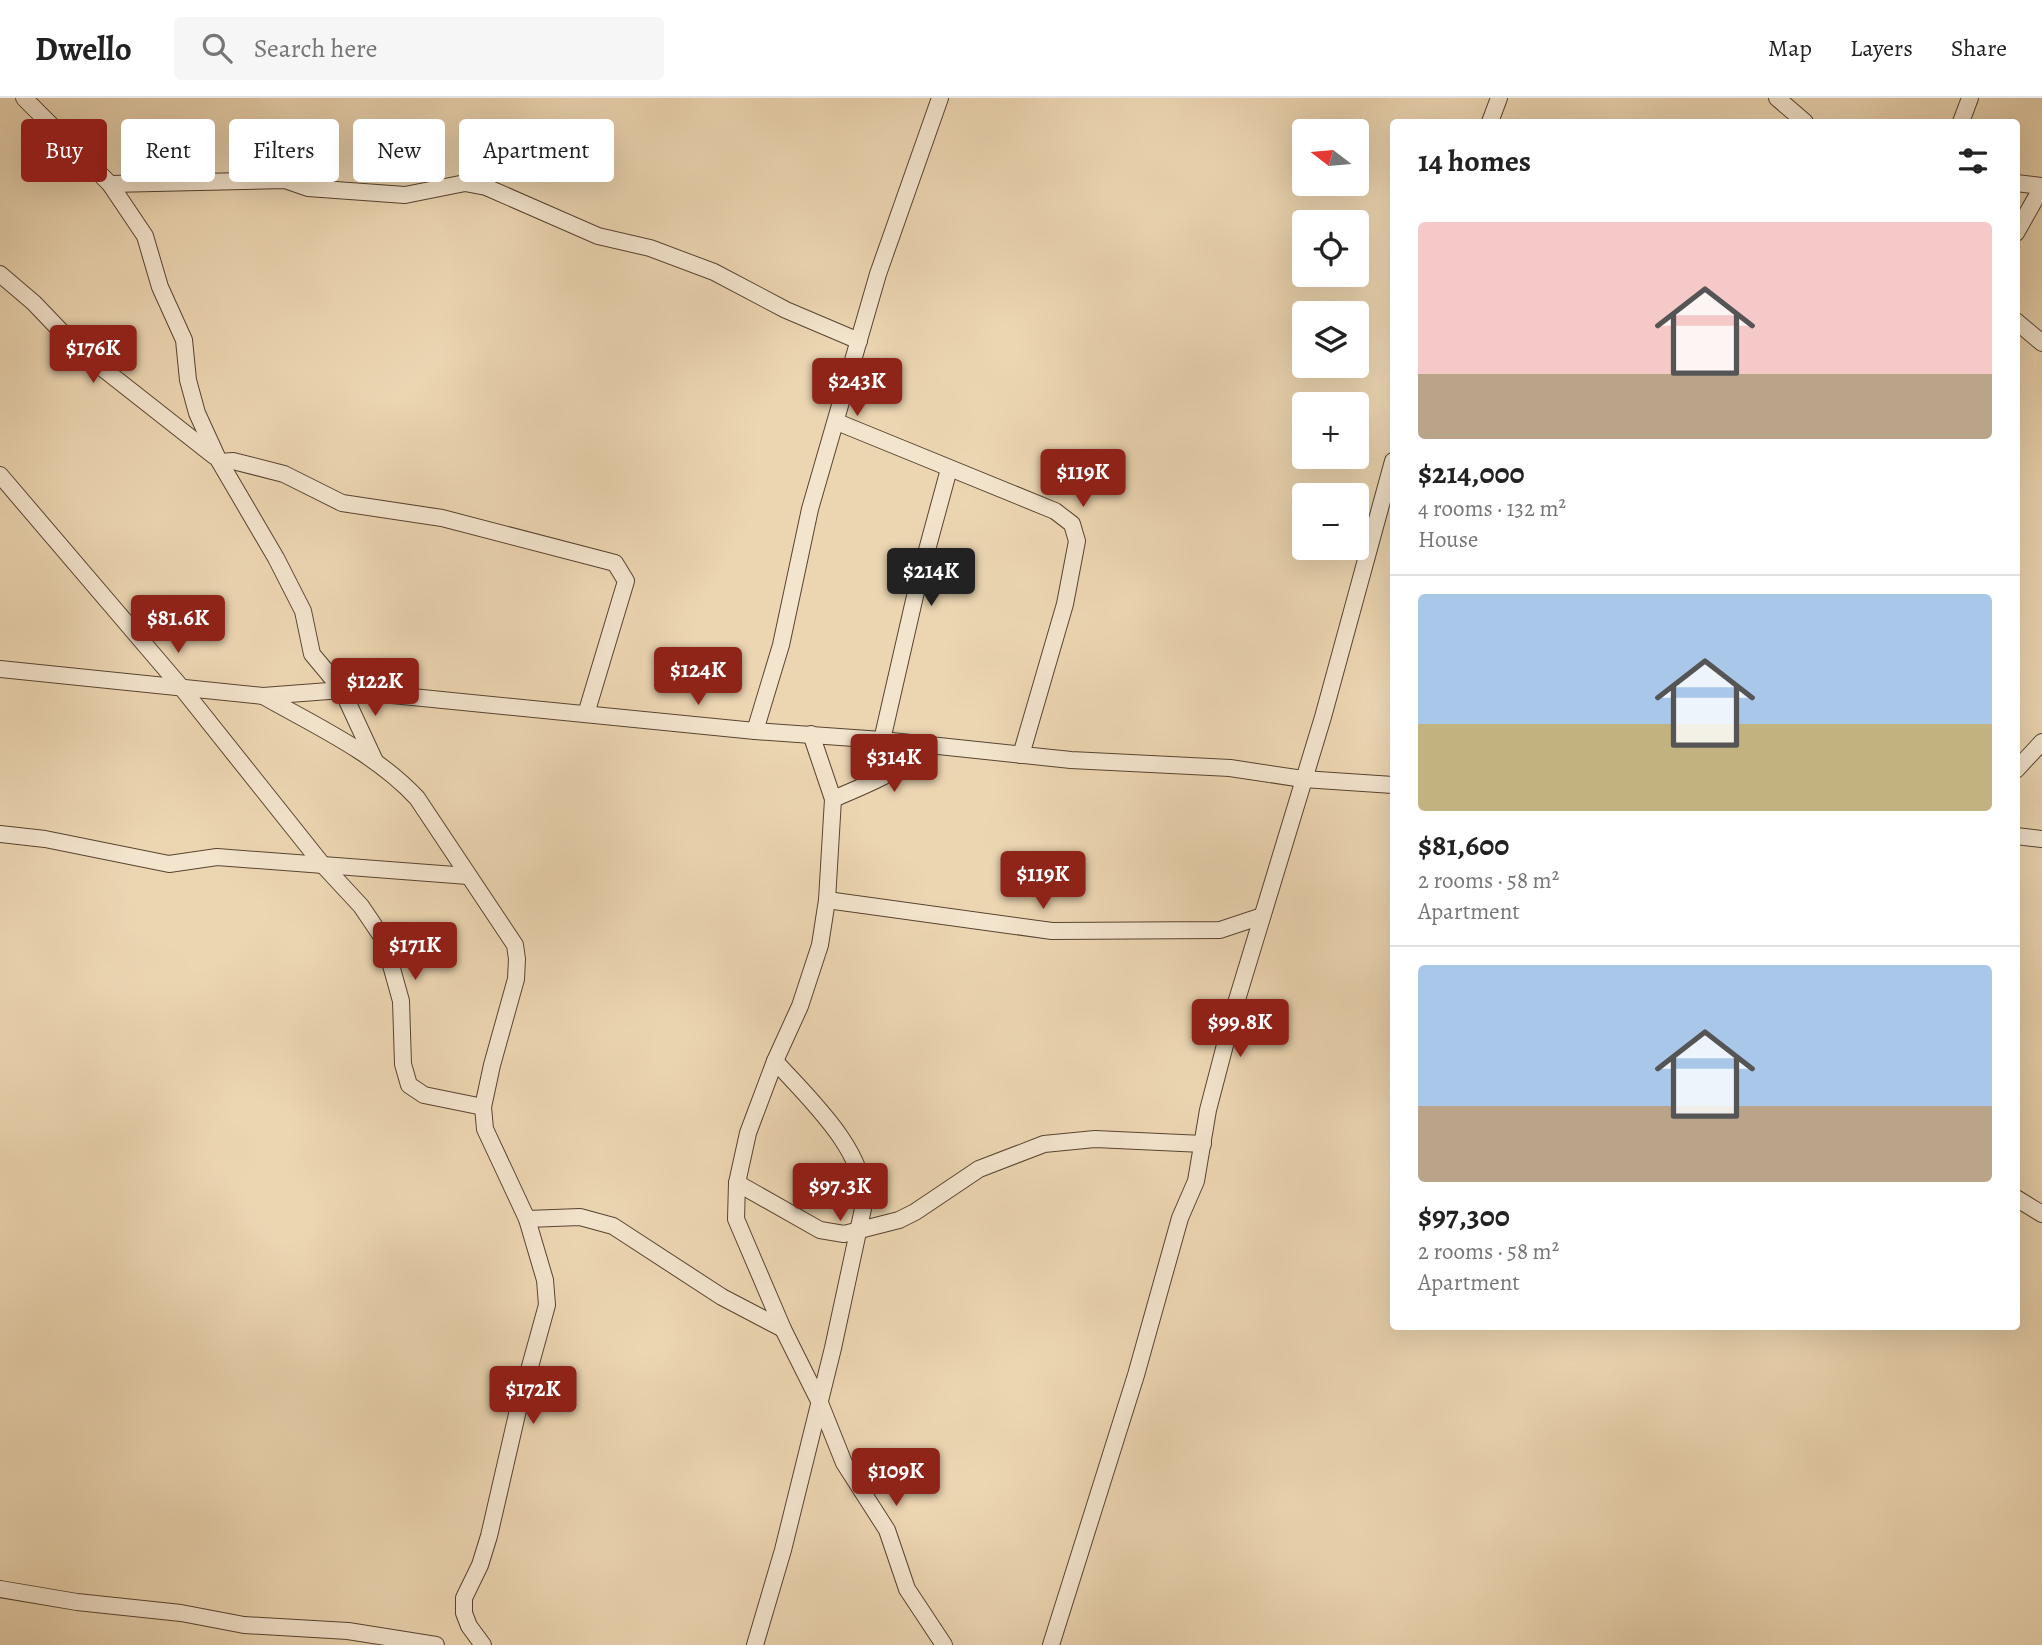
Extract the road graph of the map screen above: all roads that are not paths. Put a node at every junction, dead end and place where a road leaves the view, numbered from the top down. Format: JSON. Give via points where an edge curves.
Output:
{"nodes":[{"id":1,"x":24,"y":98,"type":"edge"},
{"id":2,"x":940,"y":98,"type":"edge"},
{"id":3,"x":1499,"y":98,"type":"edge"},
{"id":4,"x":1777,"y":98,"type":"edge"},
{"id":5,"x":1970,"y":98,"type":"edge"},
{"id":6,"x":1491,"y":119,"type":"edge"},
{"id":7,"x":1802,"y":119,"type":"edge"},
{"id":8,"x":1962,"y":119,"type":"edge"},
{"id":9,"x":110,"y":184,"type":"junction"},
{"id":10,"x":2020,"y":184,"type":"edge"},
{"id":11,"x":2042,"y":187,"type":"edge"},
{"id":12,"x":2020,"y":226,"type":"edge"},
{"id":13,"x":0,"y":274,"type":"edge"},
{"id":14,"x":2020,"y":324,"type":"edge"},
{"id":15,"x":859,"y":341,"type":"junction"},
{"id":16,"x":2042,"y":343,"type":"edge"},
{"id":17,"x":836,"y":422,"type":"junction"},
{"id":18,"x":219,"y":460,"type":"junction"},
{"id":19,"x":949,"y":469,"type":"junction"},
{"id":20,"x":1390,"y":472,"type":"edge"},
{"id":21,"x":0,"y":475,"type":"edge"},
{"id":22,"x":0,"y":669,"type":"edge"},
{"id":23,"x":181,"y":687,"type":"junction"},
{"id":24,"x":342,"y":690,"type":"junction"},
{"id":25,"x":263,"y":696,"type":"junction"},
{"id":26,"x":586,"y":715,"type":"junction"},
{"id":27,"x":755,"y":731,"type":"junction"},
{"id":28,"x":811,"y":734,"type":"junction"},
{"id":29,"x":882,"y":740,"type":"junction"},
{"id":30,"x":2042,"y":742,"type":"edge"},
{"id":31,"x":930,"y":746,"type":"junction"},
{"id":32,"x":1021,"y":755,"type":"junction"},
{"id":33,"x":375,"y":761,"type":"junction"},
{"id":34,"x":2020,"y":765,"type":"edge"},
{"id":35,"x":1304,"y":779,"type":"junction"},
{"id":36,"x":1390,"y":785,"type":"edge"},
{"id":37,"x":833,"y":799,"type":"junction"},
{"id":38,"x":0,"y":834,"type":"edge"},
{"id":39,"x":2020,"y":836,"type":"edge"},
{"id":40,"x":2042,"y":839,"type":"edge"},
{"id":41,"x":322,"y":864,"type":"junction"},
{"id":42,"x":468,"y":876,"type":"junction"},
{"id":43,"x":827,"y":900,"type":"junction"},
{"id":44,"x":1262,"y":916,"type":"junction"},
{"id":45,"x":775,"y":1061,"type":"junction"},
{"id":46,"x":483,"y":1107,"type":"junction"},
{"id":47,"x":1203,"y":1144,"type":"junction"},
{"id":48,"x":737,"y":1182,"type":"junction"},
{"id":49,"x":2020,"y":1200,"type":"edge"},
{"id":50,"x":2042,"y":1214,"type":"edge"},
{"id":51,"x":527,"y":1219,"type":"junction"},
{"id":52,"x":856,"y":1232,"type":"junction"},
{"id":53,"x":783,"y":1329,"type":"junction"},
{"id":54,"x":820,"y":1403,"type":"junction"},
{"id":55,"x":0,"y":1589,"type":"edge"},
{"id":56,"x":938,"y":1641,"type":"edge"},
{"id":57,"x":436,"y":1645,"type":"edge"},
{"id":58,"x":483,"y":1645,"type":"edge"},
{"id":59,"x":754,"y":1645,"type":"edge"},
{"id":60,"x":1051,"y":1645,"type":"edge"}],
"edges":[{"from":1,"to":9,"type":"street"},
{"from":2,"to":15,"type":"street"},
{"from":3,"to":6,"type":"street"},
{"from":4,"to":7,"type":"street"},
{"from":5,"to":8,"type":"street"},
{"from":9,"to":15,"type":"street","via":[[285,180],[308,188],[405,195],[465,183],[486,187],[597,236],[650,248],[714,272]]},
{"from":9,"to":18,"type":"street","via":[[145,236],[160,287],[184,340],[197,413]]},
{"from":10,"to":11,"type":"street"},
{"from":11,"to":12,"type":"street"},
{"from":13,"to":18,"type":"street","via":[[78,349]]},
{"from":14,"to":16,"type":"street"},
{"from":15,"to":17,"type":"street"},
{"from":17,"to":19,"type":"street"},
{"from":17,"to":27,"type":"street"},
{"from":18,"to":24,"type":"street","via":[[303,611],[312,654]]},
{"from":18,"to":26,"type":"street","via":[[284,474],[342,503],[442,518],[615,563],[626,581]]},
{"from":19,"to":29,"type":"street"},
{"from":19,"to":32,"type":"street","via":[[1055,511],[1072,524],[1077,541],[1065,604]]},
{"from":20,"to":35,"type":"street"},
{"from":21,"to":23,"type":"street"},
{"from":22,"to":23,"type":"street"},
{"from":23,"to":25,"type":"street"},
{"from":23,"to":41,"type":"street"},
{"from":24,"to":25,"type":"street"},
{"from":24,"to":26,"type":"street"},
{"from":24,"to":33,"type":"street"},
{"from":25,"to":33,"type":"street"},
{"from":26,"to":27,"type":"street"},
{"from":27,"to":28,"type":"street"},
{"from":28,"to":29,"type":"street"},
{"from":28,"to":37,"type":"street"},
{"from":29,"to":31,"type":"street"},
{"from":30,"to":34,"type":"street"},
{"from":31,"to":32,"type":"street"},
{"from":31,"to":37,"type":"street","via":[[885,778]]},
{"from":32,"to":35,"type":"street","via":[[1230,768]]},
{"from":33,"to":42,"type":"street","via":[[416,798]]},
{"from":35,"to":36,"type":"street"},
{"from":35,"to":44,"type":"street"},
{"from":37,"to":43,"type":"street"},
{"from":38,"to":41,"type":"street","via":[[169,864],[217,857]]},
{"from":39,"to":40,"type":"street"},
{"from":41,"to":42,"type":"street"},
{"from":41,"to":46,"type":"street","via":[[361,906],[384,940],[401,1001],[403,1064],[409,1085],[424,1095]]},
{"from":42,"to":46,"type":"street","via":[[514,945],[517,959],[516,979]]},
{"from":43,"to":44,"type":"street","via":[[1052,931],[1220,929]]},
{"from":43,"to":45,"type":"street","via":[[820,944],[800,1006]]},
{"from":44,"to":47,"type":"street","via":[[1208,1110]]},
{"from":45,"to":48,"type":"street","via":[[748,1133]]},
{"from":45,"to":52,"type":"street","via":[[827,1119],[860,1174],[864,1203]]},
{"from":46,"to":51,"type":"street","via":[[489,1140]]},
{"from":47,"to":52,"type":"street","via":[[1095,1139],[1044,1144],[979,1169],[907,1216]]},
{"from":47,"to":60,"type":"street","via":[[1196,1181],[1180,1218]]},
{"from":48,"to":52,"type":"street","via":[[820,1230]]},
{"from":48,"to":53,"type":"street","via":[[736,1219]]},
{"from":49,"to":50,"type":"street"},
{"from":51,"to":53,"type":"street","via":[[580,1217],[613,1226],[722,1297]]},
{"from":51,"to":58,"type":"street","via":[[545,1280],[547,1305],[489,1536],[464,1598],[469,1626]]},
{"from":52,"to":54,"type":"street"},
{"from":53,"to":54,"type":"street"},
{"from":54,"to":56,"type":"street","via":[[851,1476],[887,1530],[907,1589]]},
{"from":54,"to":59,"type":"street"},
{"from":55,"to":57,"type":"street","via":[[244,1625],[348,1631]]}]}
